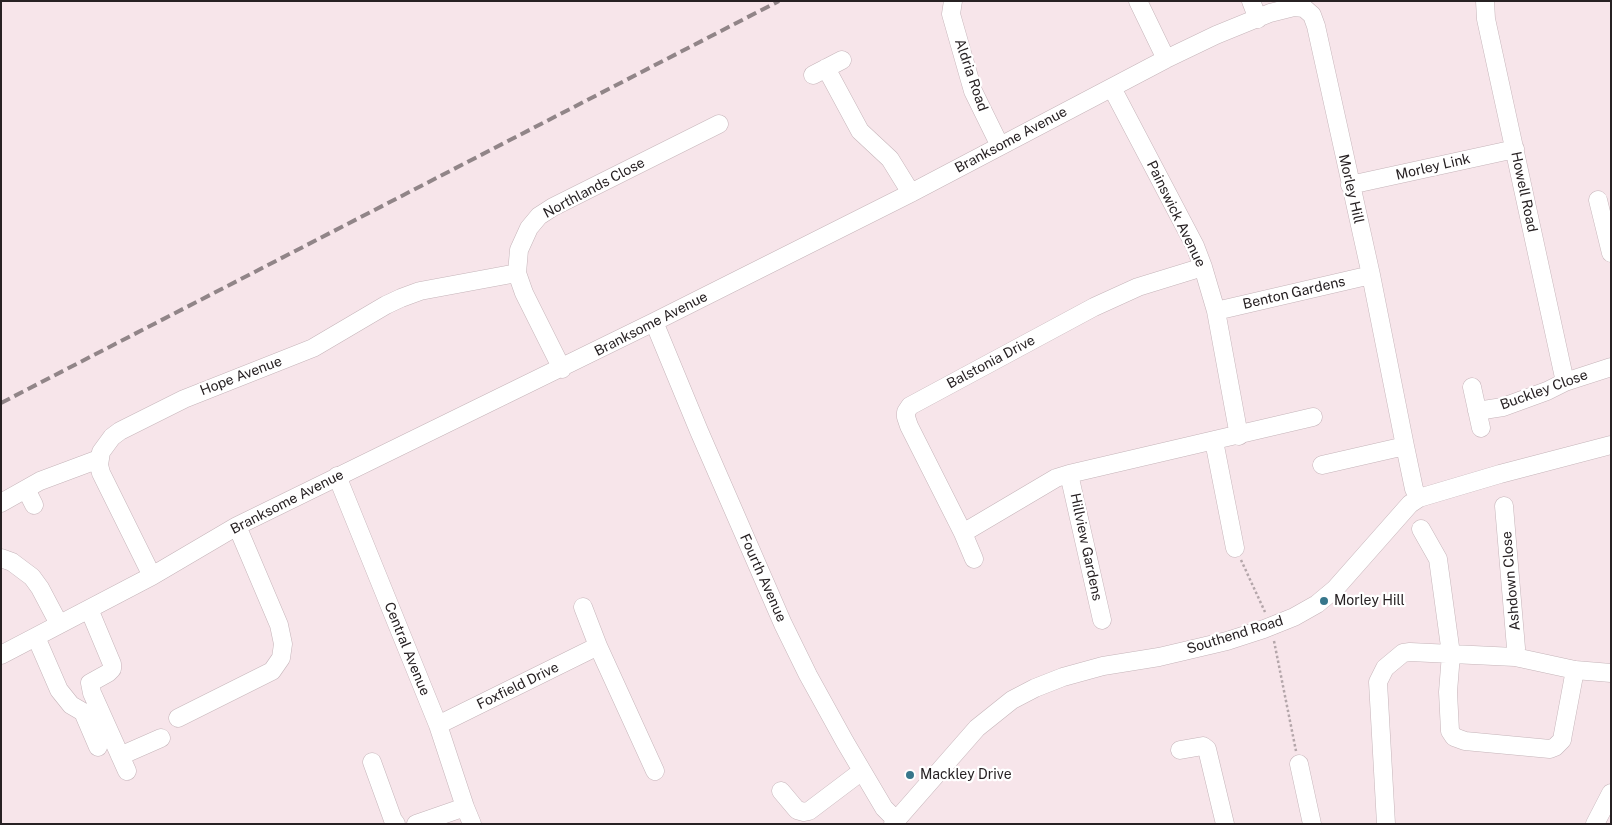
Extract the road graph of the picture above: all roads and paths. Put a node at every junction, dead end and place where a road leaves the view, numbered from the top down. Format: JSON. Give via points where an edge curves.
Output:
{"nodes":[{"id":1,"x":953,"y":1,"type":"edge"},
{"id":2,"x":1138,"y":1,"type":"edge"},
{"id":3,"x":1251,"y":1,"type":"edge"},
{"id":4,"x":1485,"y":1,"type":"edge"},
{"id":5,"x":1306,"y":5,"type":"edge"},
{"id":6,"x":1258,"y":19,"type":"junction"},
{"id":7,"x":1166,"y":59,"type":"junction"},
{"id":8,"x":827,"y":68,"type":"dead end"},
{"id":9,"x":1112,"y":88,"type":"junction"},
{"id":10,"x":719,"y":124,"type":"dead end"},
{"id":11,"x":1000,"y":146,"type":"junction"},
{"id":12,"x":1515,"y":149,"type":"junction"},
{"id":13,"x":1350,"y":185,"type":"junction"},
{"id":14,"x":911,"y":193,"type":"junction"},
{"id":15,"x":1598,"y":200,"type":"dead end"},
{"id":16,"x":1611,"y":253,"type":"edge"},
{"id":17,"x":1203,"y":267,"type":"junction"},
{"id":18,"x":517,"y":273,"type":"junction"},
{"id":19,"x":1371,"y":275,"type":"junction"},
{"id":20,"x":1216,"y":311,"type":"junction"},
{"id":21,"x":654,"y":322,"type":"junction"},
{"id":22,"x":1611,"y":367,"type":"edge"},
{"id":23,"x":562,"y":369,"type":"junction"},
{"id":24,"x":1566,"y":382,"type":"junction"},
{"id":25,"x":1472,"y":387,"type":"dead end"},
{"id":26,"x":1313,"y":417,"type":"dead end"},
{"id":27,"x":1239,"y":436,"type":"junction"},
{"id":28,"x":1214,"y":442,"type":"junction"},
{"id":29,"x":1611,"y":445,"type":"edge"},
{"id":30,"x":1404,"y":446,"type":"junction"},
{"id":31,"x":99,"y":459,"type":"junction"},
{"id":32,"x":1322,"y":465,"type":"dead end"},
{"id":33,"x":1070,"y":474,"type":"junction"},
{"id":34,"x":337,"y":476,"type":"junction"},
{"id":35,"x":26,"y":489,"type":"junction"},
{"id":36,"x":1418,"y":498,"type":"junction"},
{"id":37,"x":1,"y":503,"type":"edge"},
{"id":38,"x":34,"y":505,"type":"dead end"},
{"id":39,"x":1504,"y":506,"type":"dead end"},
{"id":40,"x":237,"y":526,"type":"junction"},
{"id":41,"x":1421,"y":529,"type":"dead end"},
{"id":42,"x":962,"y":533,"type":"junction"},
{"id":43,"x":1235,"y":548,"type":"joint"},
{"id":44,"x":1,"y":558,"type":"edge"},
{"id":45,"x":974,"y":559,"type":"dead end"},
{"id":46,"x":152,"y":576,"type":"junction"},
{"id":47,"x":583,"y":607,"type":"dead end"},
{"id":48,"x":89,"y":609,"type":"junction"},
{"id":49,"x":1266,"y":615,"type":"dead end"},
{"id":50,"x":1102,"y":620,"type":"dead end"},
{"id":51,"x":59,"y":624,"type":"junction"},
{"id":52,"x":36,"y":636,"type":"junction"},
{"id":53,"x":1274,"y":640,"type":"dead end"},
{"id":54,"x":598,"y":646,"type":"junction"},
{"id":55,"x":1,"y":654,"type":"edge"},
{"id":56,"x":1451,"y":654,"type":"junction"},
{"id":57,"x":1515,"y":657,"type":"junction"},
{"id":58,"x":1575,"y":670,"type":"junction"},
{"id":59,"x":1611,"y":673,"type":"edge"},
{"id":60,"x":178,"y":718,"type":"dead end"},
{"id":61,"x":438,"y":725,"type":"junction"},
{"id":62,"x":161,"y":738,"type":"dead end"},
{"id":63,"x":98,"y":747,"type":"dead end"},
{"id":64,"x":1180,"y":750,"type":"dead end"},
{"id":65,"x":372,"y":762,"type":"dead end"},
{"id":66,"x":1298,"y":764,"type":"joint"},
{"id":67,"x":862,"y":770,"type":"junction"},
{"id":68,"x":655,"y":771,"type":"dead end"},
{"id":69,"x":781,"y":791,"type":"dead end"},
{"id":70,"x":1611,"y":793,"type":"edge"},
{"id":71,"x":465,"y":807,"type":"junction"},
{"id":72,"x":895,"y":822,"type":"edge"},
{"id":73,"x":396,"y":824,"type":"edge"},
{"id":74,"x":416,"y":824,"type":"edge"},
{"id":75,"x":472,"y":824,"type":"edge"},
{"id":76,"x":1225,"y":824,"type":"edge"},
{"id":77,"x":1312,"y":824,"type":"edge"},
{"id":78,"x":1386,"y":824,"type":"edge"},
{"id":79,"x":1595,"y":824,"type":"edge"}],
"edges":[{"from":1,"to":11,"type":"street","name":"Aldria Road","via":[[951,14],[973,91]]},
{"from":2,"to":7,"type":"street"},
{"from":3,"to":6,"type":"street"},
{"from":4,"to":12,"type":"street","name":"Howell Road","via":[[1486,19]]},
{"from":5,"to":6,"type":"street","name":"Branksome Avenue"},
{"from":5,"to":13,"type":"street","name":"Morley Hill","via":[[1315,20]]},
{"from":6,"to":7,"type":"street","name":"Branksome Avenue"},
{"from":7,"to":9,"type":"street","name":"Branksome Avenue"},
{"from":8,"to":14,"type":"street","via":[[860,131],[890,159]]},
{"from":9,"to":11,"type":"street","name":"Branksome Avenue"},
{"from":9,"to":17,"type":"street","name":"Painswick Avenue"},
{"from":10,"to":18,"type":"street","name":"Northlands Close","via":[[539,216],[528,228],[522,242]]},
{"from":11,"to":14,"type":"street","name":"Branksome Avenue"},
{"from":12,"to":13,"type":"street","name":"Morley Link"},
{"from":12,"to":24,"type":"street","name":"Howell Road"},
{"from":13,"to":19,"type":"street","name":"Morley Hill"},
{"from":14,"to":21,"type":"street","name":"Branksome Avenue"},
{"from":15,"to":16,"type":"street"},
{"from":17,"to":20,"type":"street","name":"Painswick Avenue"},
{"from":17,"to":42,"type":"street","name":"Balstonia Drive","via":[[1138,287],[910,406],[906,412],[909,426]]},
{"from":18,"to":23,"type":"street","name":"Northlands Close"},
{"from":18,"to":31,"type":"street","name":"Hope Avenue","via":[[420,291],[393,302],[313,348],[184,399],[120,431],[112,437]]},
{"from":19,"to":20,"type":"street","name":"Benton Gardens"},
{"from":19,"to":30,"type":"street","name":"Morley Hill"},
{"from":20,"to":27,"type":"street","name":"Painswick Avenue"},
{"from":21,"to":23,"type":"street","name":"Branksome Avenue"},
{"from":21,"to":67,"type":"street","name":"Fourth Avenue","via":[[783,624]]},
{"from":22,"to":24,"type":"street","name":"Buckley Close"},
{"from":23,"to":34,"type":"street","name":"Branksome Avenue"},
{"from":24,"to":25,"type":"street","name":"Buckley Close","via":[[1479,420]]},
{"from":26,"to":27,"type":"street"},
{"from":27,"to":28,"type":"street"},
{"from":28,"to":33,"type":"street"},
{"from":28,"to":43,"type":"street"},
{"from":29,"to":36,"type":"street","name":"Southend Road"},
{"from":30,"to":32,"type":"street"},
{"from":30,"to":36,"type":"street","name":"Morley Hill"},
{"from":31,"to":35,"type":"street"},
{"from":31,"to":46,"type":"street","via":[[101,473]]},
{"from":33,"to":42,"type":"street","via":[[1056,478]]},
{"from":33,"to":50,"type":"street","name":"Hillview Gardens"},
{"from":34,"to":40,"type":"street","name":"Branksome Avenue"},
{"from":34,"to":61,"type":"street","name":"Central Avenue"},
{"from":35,"to":37,"type":"street"},
{"from":35,"to":38,"type":"street"},
{"from":36,"to":72,"type":"street","name":"Southend Road","via":[[1335,589],[1294,617],[1227,641],[1063,677],[1012,700],[977,728]]},
{"from":39,"to":57,"type":"street","name":"Ashdown Close"},
{"from":40,"to":46,"type":"street","name":"Branksome Avenue"},
{"from":40,"to":60,"type":"street","via":[[278,625],[283,644],[280,658],[272,671]]},
{"from":41,"to":56,"type":"street","via":[[1438,559]]},
{"from":42,"to":45,"type":"street","name":"Balstonia Drive"},
{"from":43,"to":49,"type":"path"},
{"from":44,"to":51,"type":"street","via":[[32,577]]},
{"from":46,"to":48,"type":"street","name":"Branksome Avenue"},
{"from":47,"to":54,"type":"street"},
{"from":48,"to":51,"type":"street","name":"Branksome Avenue"},
{"from":48,"to":62,"type":"street","via":[[112,664],[112,669],[93,680],[90,686],[124,763]]},
{"from":51,"to":52,"type":"street","name":"Branksome Avenue"},
{"from":52,"to":55,"type":"street","name":"Branksome Avenue"},
{"from":52,"to":63,"type":"street","via":[[59,690],[71,705],[83,712]]},
{"from":53,"to":66,"type":"path"},
{"from":54,"to":61,"type":"street","name":"Foxfield Drive"},
{"from":54,"to":68,"type":"street"},
{"from":56,"to":57,"type":"street"},
{"from":56,"to":58,"type":"street","via":[[1448,692],[1450,731],[1454,737],[1465,741],[1555,747],[1562,740]]},
{"from":56,"to":78,"type":"street","via":[[1402,654],[1385,668],[1378,682]]},
{"from":57,"to":58,"type":"street"},
{"from":58,"to":59,"type":"street"},
{"from":61,"to":71,"type":"street","name":"Central Avenue"},
{"from":64,"to":76,"type":"street","via":[[1207,748]]},
{"from":65,"to":73,"type":"street"},
{"from":66,"to":77,"type":"street"},
{"from":67,"to":69,"type":"street","via":[[809,811],[797,810]]},
{"from":67,"to":72,"type":"street","name":"Fourth Avenue"},
{"from":70,"to":79,"type":"street"},
{"from":71,"to":74,"type":"street"},
{"from":71,"to":75,"type":"street","name":"Central Avenue"}]}
